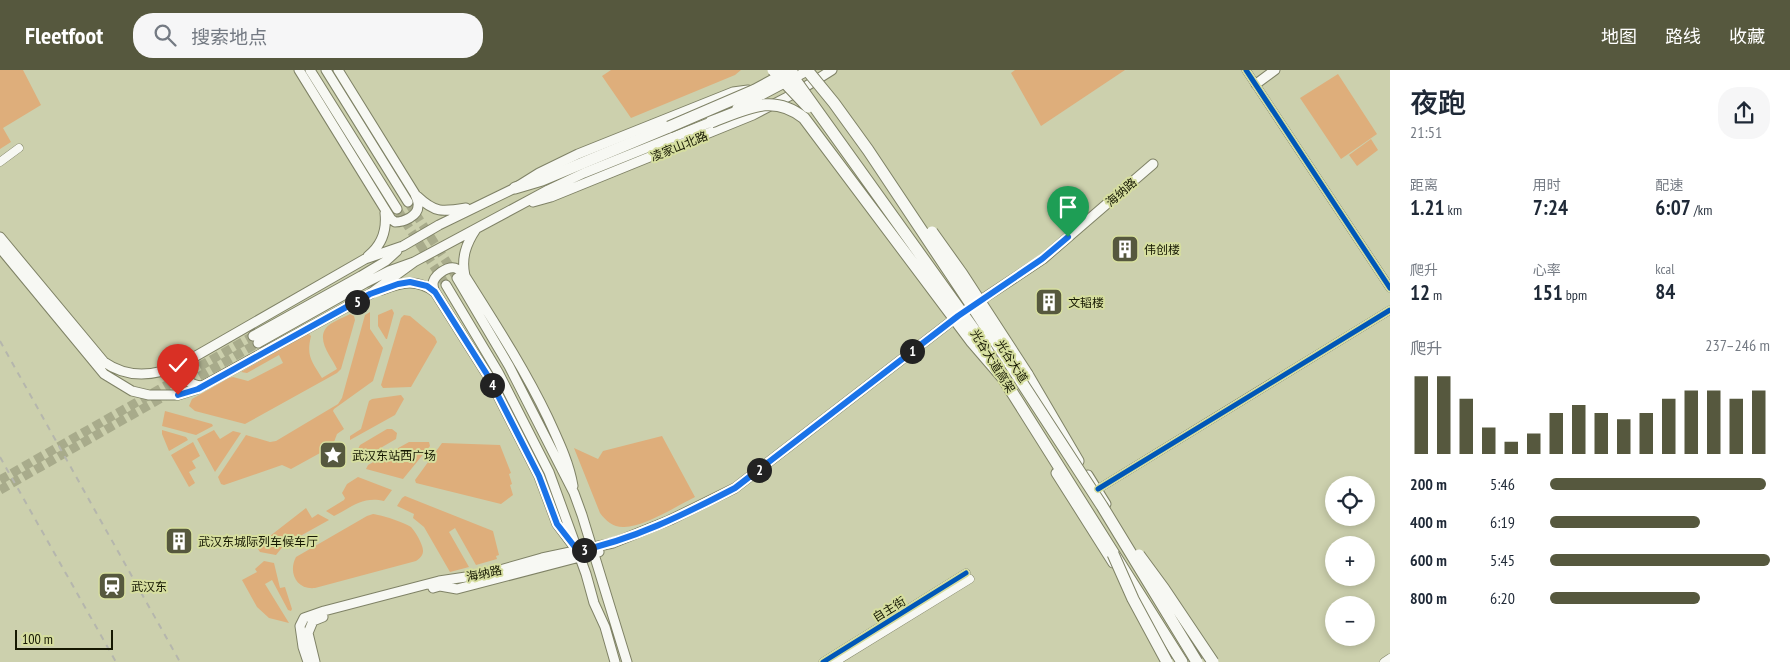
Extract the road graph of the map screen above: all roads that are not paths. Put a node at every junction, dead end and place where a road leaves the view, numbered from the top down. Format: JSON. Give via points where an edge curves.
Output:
{"nodes":[{"id":1,"x":299,"y":70,"type":"edge"},
{"id":2,"x":310,"y":70,"type":"edge"},
{"id":3,"x":326,"y":70,"type":"edge"},
{"id":4,"x":338,"y":70,"type":"edge"},
{"id":5,"x":773,"y":70,"type":"edge"},
{"id":6,"x":797,"y":70,"type":"edge"},
{"id":7,"x":807,"y":70,"type":"edge"},
{"id":8,"x":832,"y":70,"type":"edge"},
{"id":9,"x":1246,"y":70,"type":"edge"},
{"id":10,"x":1275,"y":70,"type":"edge"},
{"id":11,"x":787,"y":72,"type":"edge"},
{"id":12,"x":816,"y":75,"type":"edge"},
{"id":13,"x":1256,"y":84,"type":"junction"},
{"id":14,"x":756,"y":88,"type":"junction"},
{"id":15,"x":796,"y":92,"type":"junction"},
{"id":16,"x":834,"y":103,"type":"junction"},
{"id":17,"x":763,"y":110,"type":"junction"},
{"id":18,"x":710,"y":122,"type":"junction"},
{"id":19,"x":831,"y":129,"type":"junction"},
{"id":20,"x":19,"y":148,"type":"dead end"},
{"id":21,"x":868,"y":150,"type":"junction"},
{"id":22,"x":0,"y":162,"type":"edge"},
{"id":23,"x":1153,"y":164,"type":"dead end"},
{"id":24,"x":515,"y":188,"type":"junction"},
{"id":25,"x":415,"y":194,"type":"junction"},
{"id":26,"x":408,"y":202,"type":"tunnel mouth"},
{"id":27,"x":476,"y":206,"type":"junction"},
{"id":28,"x":518,"y":206,"type":"junction"},
{"id":29,"x":397,"y":209,"type":"tunnel mouth"},
{"id":30,"x":385,"y":210,"type":"junction"},
{"id":31,"x":479,"y":226,"type":"junction"},
{"id":32,"x":0,"y":237,"type":"edge"},
{"id":33,"x":403,"y":246,"type":"junction"},
{"id":34,"x":0,"y":248,"type":"edge"},
{"id":35,"x":365,"y":260,"type":"junction"},
{"id":36,"x":414,"y":262,"type":"junction"},
{"id":37,"x":461,"y":277,"type":"junction"},
{"id":38,"x":446,"y":285,"type":"tunnel mouth"},
{"id":39,"x":1390,"y":288,"type":"edge"},
{"id":40,"x":435,"y":292,"type":"junction"},
{"id":41,"x":370,"y":294,"type":"junction"},
{"id":42,"x":975,"y":304,"type":"junction"},
{"id":43,"x":1390,"y":310,"type":"edge"},
{"id":44,"x":958,"y":316,"type":"junction"},
{"id":45,"x":192,"y":358,"type":"junction"},
{"id":46,"x":1003,"y":378,"type":"junction"},
{"id":47,"x":204,"y":386,"type":"junction"},
{"id":48,"x":1079,"y":462,"type":"junction"},
{"id":49,"x":1098,"y":489,"type":"junction"},
{"id":50,"x":1102,"y":506,"type":"junction"},
{"id":51,"x":592,"y":551,"type":"junction"},
{"id":52,"x":579,"y":554,"type":"junction"},
{"id":53,"x":1113,"y":554,"type":"junction"},
{"id":54,"x":1390,"y":658,"type":"edge"},
{"id":55,"x":1180,"y":661,"type":"edge"},
{"id":56,"x":308,"y":662,"type":"edge"},
{"id":57,"x":315,"y":662,"type":"edge"},
{"id":58,"x":615,"y":662,"type":"edge"},
{"id":59,"x":628,"y":662,"type":"edge"},
{"id":60,"x":823,"y":662,"type":"edge"},
{"id":61,"x":835,"y":662,"type":"edge"},
{"id":62,"x":1167,"y":662,"type":"edge"},
{"id":63,"x":1197,"y":662,"type":"edge"},
{"id":64,"x":1202,"y":662,"type":"edge"},
{"id":65,"x":1207,"y":662,"type":"edge"},
{"id":66,"x":1213,"y":662,"type":"edge"},
{"id":67,"x":1384,"y":662,"type":"edge"}],
"edges":[{"from":1,"to":30,"type":"main road"},
{"from":2,"to":29,"type":"main road"},
{"from":3,"to":26,"type":"main road"},
{"from":4,"to":25,"type":"main road"},
{"from":5,"to":19,"type":"highway","bridge":true},
{"from":6,"to":11,"type":"main road"},
{"from":7,"to":12,"type":"main road","name":"光谷大道"},
{"from":7,"to":16,"type":"highway","name":"光谷大道高架","bridge":true},
{"from":7,"to":18,"type":"main road","bridge":true},
{"from":8,"to":12,"type":"main road","name":"凌家山北路"},
{"from":9,"to":13,"type":"street"},
{"from":10,"to":13,"type":"main road"},
{"from":11,"to":14,"type":"main road","via":[[776,82]]},
{"from":11,"to":15,"type":"main road","name":"光谷大道"},
{"from":11,"to":19,"type":"highway","name":"光谷大道高架","bridge":true},
{"from":11,"to":24,"type":"highway","bridge":true,"via":[[749,93],[668,128]]},
{"from":12,"to":15,"type":"main road","name":"凌家山北路"},
{"from":12,"to":16,"type":"highway","bridge":true},
{"from":12,"to":42,"type":"main road","name":"光谷大道"},
{"from":13,"to":39,"type":"street"},
{"from":14,"to":17,"type":"street","via":[[763,89],[768,99]]},
{"from":14,"to":24,"type":"main road","via":[[733,92],[578,154]]},
{"from":15,"to":17,"type":"main road","name":"凌家山北路"},
{"from":15,"to":44,"type":"main road","name":"光谷大道"},
{"from":16,"to":21,"type":"highway","name":"光谷大道高架","bridge":true},
{"from":17,"to":28,"type":"main road","name":"凌家山北路","via":[[551,197]]},
{"from":18,"to":28,"type":"main road","via":[[584,173]]},
{"from":18,"to":46,"type":"highway","bridge":true,"via":[[769,104],[788,107],[804,118],[972,342]]},
{"from":19,"to":46,"type":"highway","name":"光谷大道高架","bridge":true,"via":[[980,338]]},
{"from":20,"to":22,"type":"street"},
{"from":21,"to":48,"type":"highway","bridge":true,"via":[[962,274]]},
{"from":21,"to":50,"type":"highway","name":"光谷大道高架","bridge":true},
{"from":23,"to":42,"type":"main road","name":"海纳路","via":[[1042,259]]},
{"from":24,"to":27,"type":"main road"},
{"from":25,"to":27,"type":"main road","via":[[426,204],[444,212]]},
{"from":25,"to":30,"type":"main road","via":[[418,207],[413,216],[395,222]]},
{"from":27,"to":33,"type":"main road"},
{"from":28,"to":31,"type":"main road"},
{"from":30,"to":35,"type":"main road","via":[[382,239]]},
{"from":31,"to":36,"type":"main road"},
{"from":31,"to":37,"type":"main road","via":[[465,251]]},
{"from":32,"to":45,"type":"main road","via":[[87,344],[109,366],[124,372],[146,374],[168,370]]},
{"from":33,"to":35,"type":"main road"},
{"from":33,"to":36,"type":"main road","via":[[386,261],[255,339],[365,282]]},
{"from":34,"to":47,"type":"main road","via":[[104,374],[132,391],[157,396],[188,393]]},
{"from":35,"to":45,"type":"main road"},
{"from":36,"to":41,"type":"main road"},
{"from":37,"to":40,"type":"main road","via":[[457,268],[446,270],[433,282]]},
{"from":37,"to":51,"type":"main road","via":[[512,352],[538,399],[570,469]]},
{"from":38,"to":52,"type":"main road","via":[[498,372],[549,472]]},
{"from":40,"to":41,"type":"main road","via":[[427,286],[410,282]]},
{"from":40,"to":52,"type":"main road","via":[[491,383],[539,476],[557,524]]},
{"from":41,"to":47,"type":"main road"},
{"from":42,"to":44,"type":"main road","name":"海纳路"},
{"from":42,"to":48,"type":"main road","name":"光谷大道"},
{"from":43,"to":49,"type":"street"},
{"from":44,"to":51,"type":"main road","name":"海纳路","via":[[735,488],[666,527],[615,548]]},
{"from":44,"to":55,"type":"main road","name":"光谷大道","via":[[1115,567]]},
{"from":45,"to":47,"type":"main road","via":[[185,368],[186,380],[195,386]]},
{"from":46,"to":53,"type":"highway","name":"光谷大道高架"},
{"from":48,"to":49,"type":"main road","name":"光谷大道"},
{"from":49,"to":64,"type":"main road","name":"光谷大道"},
{"from":50,"to":63,"type":"highway","name":"光谷大道高架","bridge":true},
{"from":50,"to":65,"type":"highway","bridge":true},
{"from":50,"to":66,"type":"highway","bridge":true},
{"from":51,"to":52,"type":"main road","name":"海纳路"},
{"from":51,"to":59,"type":"main road"},
{"from":52,"to":56,"type":"main road","name":"海纳路","via":[[542,558],[486,574],[439,581],[304,618],[300,626]]},
{"from":52,"to":57,"type":"main road","name":"海纳路","via":[[457,589],[440,586],[318,618],[308,633]]},
{"from":52,"to":58,"type":"main road"},
{"from":53,"to":55,"type":"highway","name":"光谷大道高架","bridge":true},
{"from":53,"to":62,"type":"highway","bridge":true},
{"from":54,"to":67,"type":"street"},
{"from":60,"to":61,"type":"street","name":"自主街","via":[[968,576]]}]}
